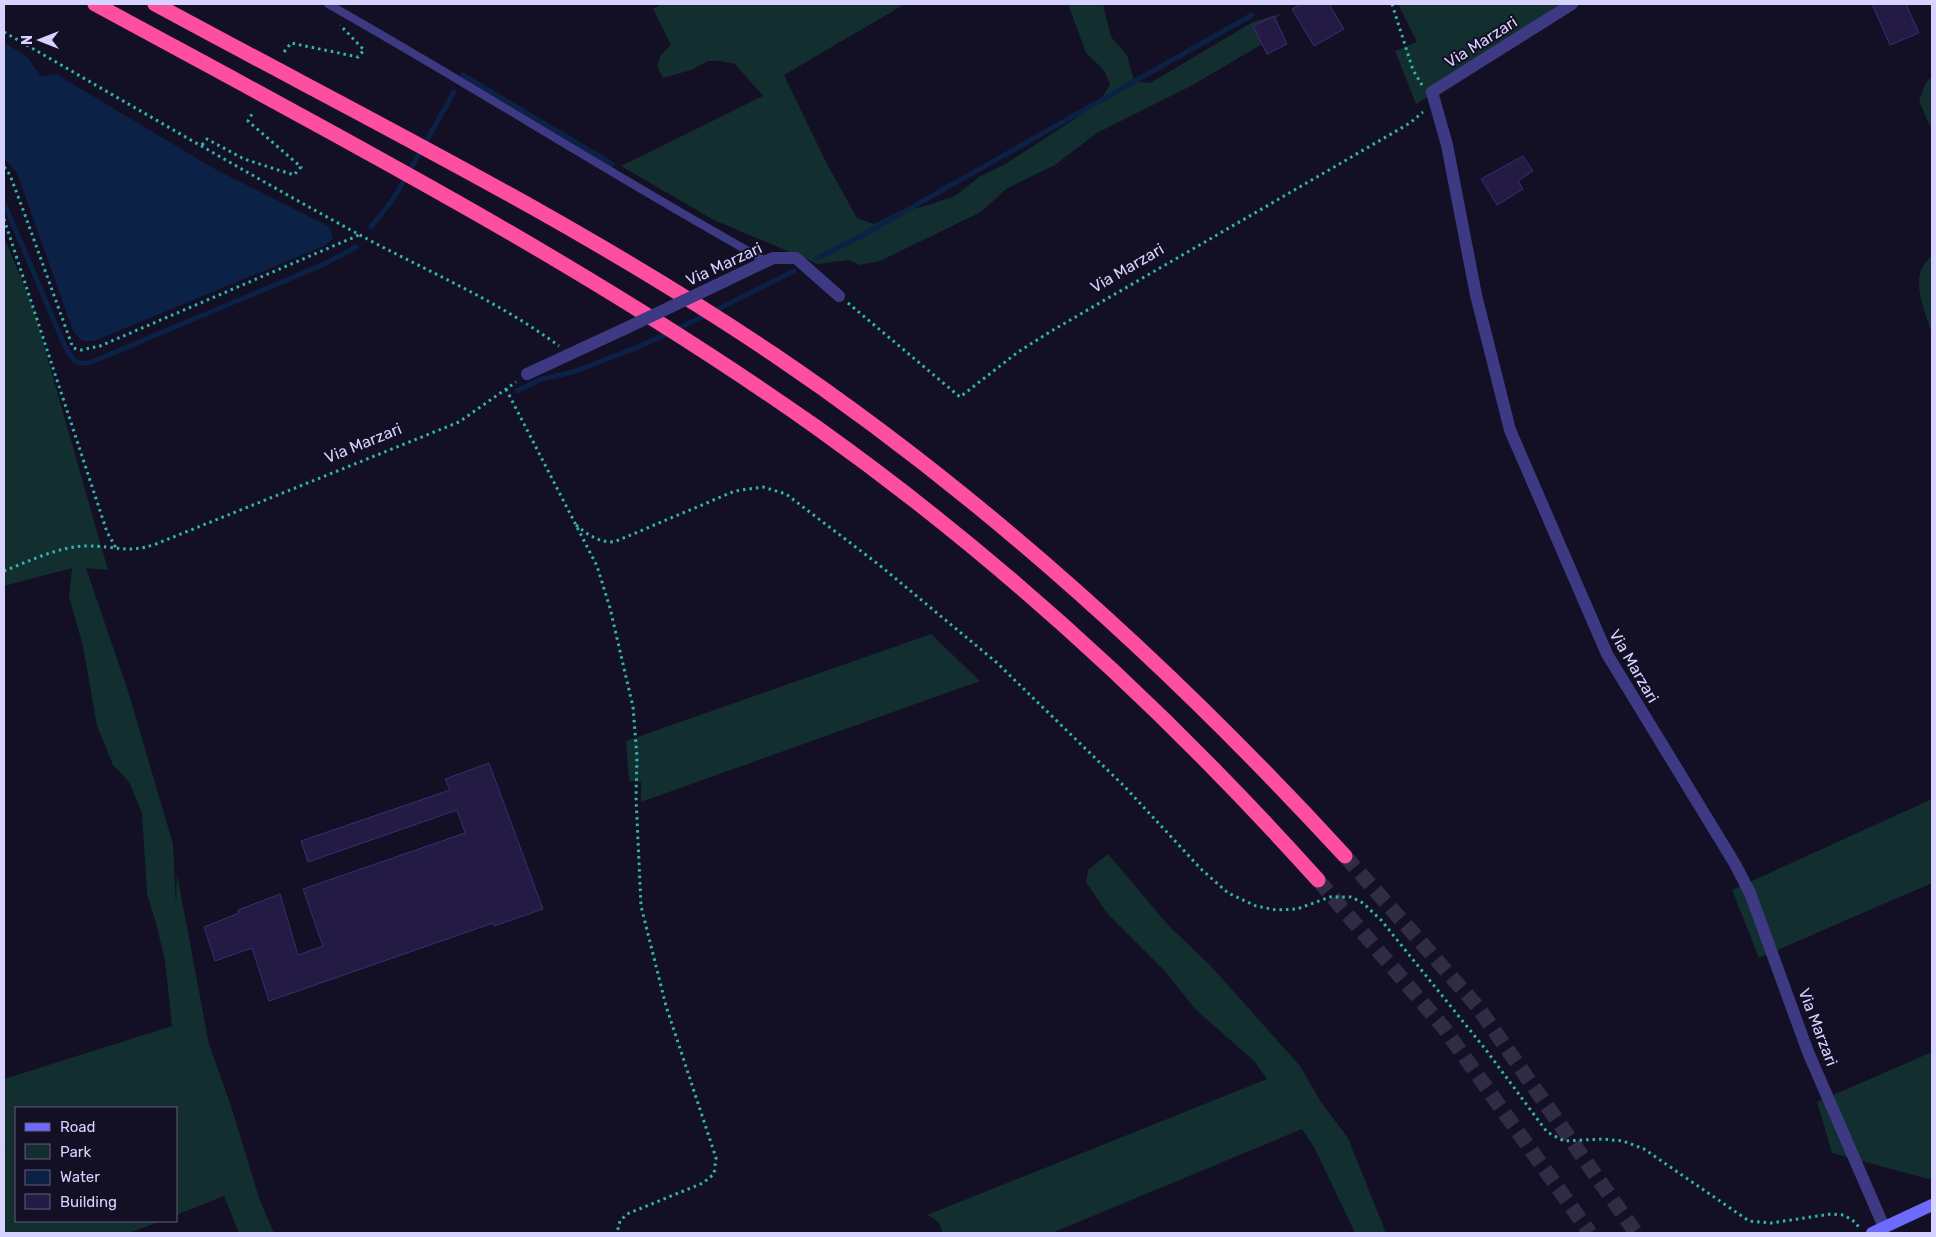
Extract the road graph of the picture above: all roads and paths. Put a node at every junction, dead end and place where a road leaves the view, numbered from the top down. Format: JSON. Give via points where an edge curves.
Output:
{"nodes":[{"id":1,"x":95,"y":4,"type":"edge"},
{"id":2,"x":155,"y":4,"type":"edge"},
{"id":3,"x":328,"y":4,"type":"edge"},
{"id":4,"x":1392,"y":4,"type":"edge"},
{"id":5,"x":1572,"y":4,"type":"edge"},
{"id":6,"x":334,"y":20,"type":"dead end"},
{"id":7,"x":4,"y":32,"type":"edge"},
{"id":8,"x":284,"y":52,"type":"dead end"},
{"id":9,"x":1432,"y":92,"type":"junction"},
{"id":10,"x":252,"y":114,"type":"dead end"},
{"id":11,"x":202,"y":145,"type":"junction"},
{"id":12,"x":4,"y":167,"type":"edge"},
{"id":13,"x":4,"y":219,"type":"edge"},
{"id":14,"x":360,"y":235,"type":"junction"},
{"id":15,"x":766,"y":261,"type":"junction"},
{"id":16,"x":839,"y":296,"type":"joint"},
{"id":17,"x":570,"y":354,"type":"junction"},
{"id":18,"x":527,"y":374,"type":"joint"},
{"id":19,"x":506,"y":389,"type":"junction"},
{"id":20,"x":576,"y":525,"type":"junction"},
{"id":21,"x":116,"y":549,"type":"junction"},
{"id":22,"x":4,"y":571,"type":"edge"},
{"id":23,"x":1345,"y":856,"type":"tunnel mouth"},
{"id":24,"x":1318,"y":880,"type":"tunnel mouth"},
{"id":25,"x":1932,"y":1205,"type":"edge"},
{"id":26,"x":1878,"y":1230,"type":"edge"},
{"id":27,"x":617,"y":1233,"type":"edge"},
{"id":28,"x":1863,"y":1233,"type":"edge"}],
"edges":[{"from":1,"to":24,"type":"highway","via":[[548,255],[682,336],[816,427],[980,553],[1063,624],[1201,756]]},
{"from":2,"to":23,"type":"highway","via":[[602,248],[764,348],[868,421],[1004,527],[1087,598],[1226,730]]},
{"from":3,"to":15,"type":"lane"},
{"from":4,"to":9,"type":"path","via":[[1413,70],[1421,85]]},
{"from":5,"to":9,"type":"street","name":"Via Marzari"},
{"from":6,"to":8,"type":"path","via":[[364,50],[358,57],[291,43]]},
{"from":7,"to":11,"type":"path"},
{"from":9,"to":16,"type":"path","name":"Via Marzari","via":[[1422,114],[1410,123],[1053,330],[1018,352],[960,397]]},
{"from":9,"to":26,"type":"street","name":"Via Marzari","via":[[1447,145],[1476,295],[1510,430],[1607,654],[1750,893]]},
{"from":10,"to":11,"type":"path","via":[[248,121],[301,167],[294,175],[244,158],[207,139]]},
{"from":11,"to":14,"type":"path"},
{"from":12,"to":14,"type":"path","via":[[10,175],[73,348],[81,350],[100,346]]},
{"from":13,"to":21,"type":"path","via":[[107,532]]},
{"from":14,"to":17,"type":"path","via":[[450,279],[537,330]]},
{"from":15,"to":16,"type":"street","name":"Via Marzari","via":[[796,258]]},
{"from":15,"to":17,"type":"street","name":"Via Marzari","bridge":true},
{"from":17,"to":18,"type":"street","name":"Via Marzari"},
{"from":18,"to":19,"type":"path","name":"Via Marzari"},
{"from":19,"to":20,"type":"path"},
{"from":19,"to":21,"type":"path","name":"Via Marzari","via":[[459,422],[156,544],[129,551]]},
{"from":20,"to":27,"type":"path","via":[[597,566],[622,654],[632,707],[637,757],[641,906],[666,1006],[716,1158],[714,1174],[703,1183],[627,1214],[620,1221]]},
{"from":20,"to":28,"type":"path","via":[[598,540],[614,542],[736,491],[763,487],[786,494],[878,564],[996,662],[1228,893],[1256,906],[1276,910],[1297,909],[1330,897],[1351,897],[1363,903],[1381,920],[1486,1050],[1547,1132],[1564,1141],[1603,1138],[1624,1141],[1644,1149],[1749,1221],[1771,1223],[1844,1215]]},
{"from":21,"to":22,"type":"path","name":"Via Marzari","via":[[74,547]]},
{"from":25,"to":26,"type":"main road"}]}
